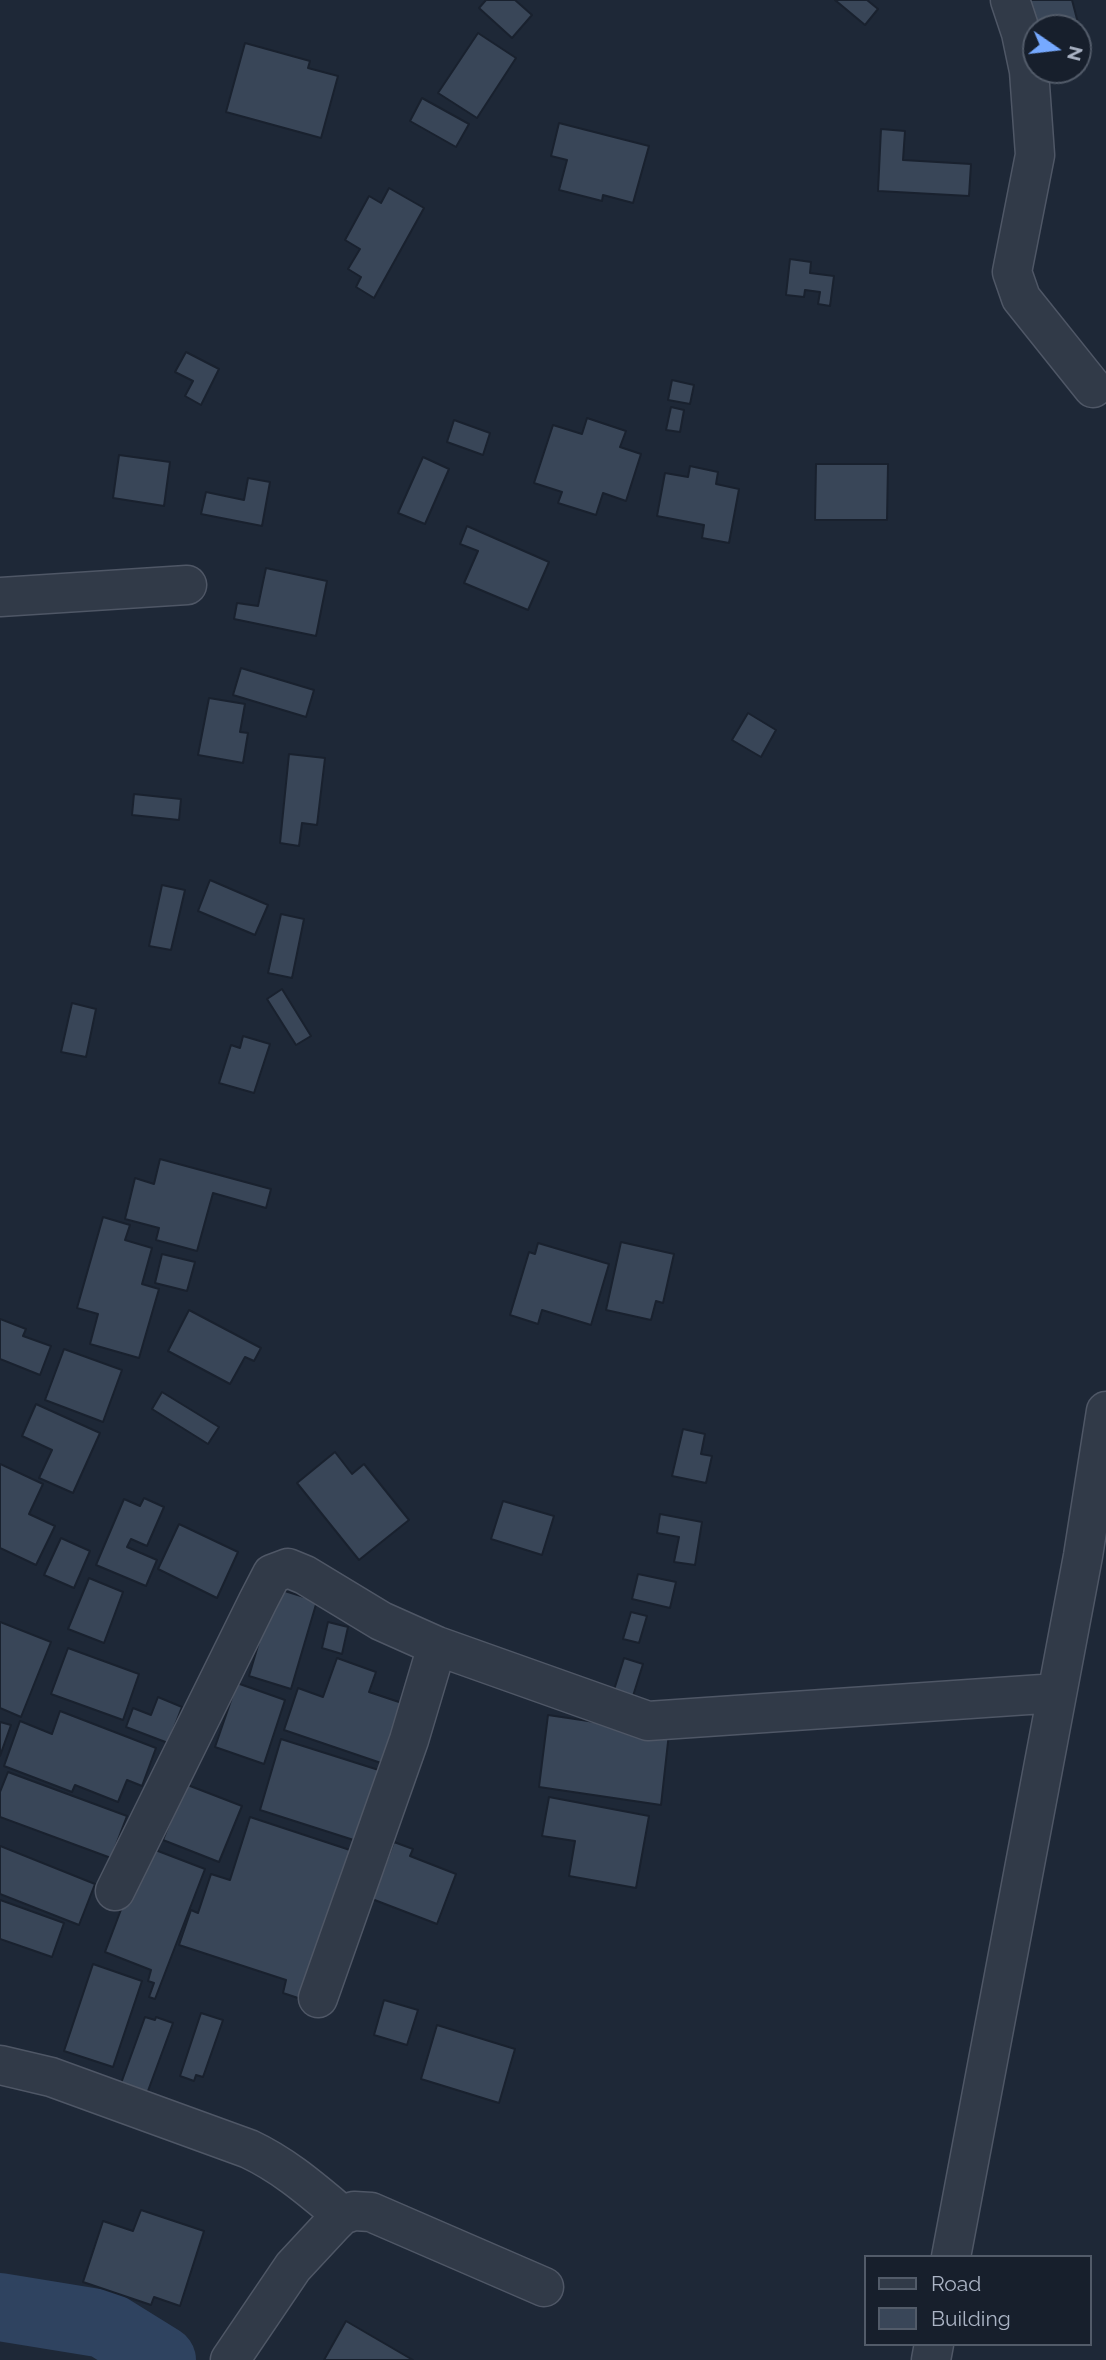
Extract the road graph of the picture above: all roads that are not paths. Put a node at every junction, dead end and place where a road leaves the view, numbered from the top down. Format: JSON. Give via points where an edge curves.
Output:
{"nodes":[{"id":1,"x":1010,"y":0,"type":"edge"},
{"id":2,"x":1093,"y":388,"type":"dead end"},
{"id":3,"x":187,"y":585,"type":"dead end"},
{"id":4,"x":0,"y":597,"type":"edge"},
{"id":5,"x":1106,"y":1411,"type":"edge"},
{"id":6,"x":437,"y":1646,"type":"junction"},
{"id":7,"x":1057,"y":1693,"type":"junction"},
{"id":8,"x":115,"y":1891,"type":"dead end"},
{"id":9,"x":318,"y":1998,"type":"dead end"},
{"id":10,"x":0,"y":2066,"type":"edge"},
{"id":11,"x":342,"y":2215,"type":"junction"},
{"id":12,"x":951,"y":2255,"type":"edge"},
{"id":13,"x":544,"y":2287,"type":"dead end"},
{"id":14,"x":230,"y":2360,"type":"edge"}],
"edges":[{"from":1,"to":2,"type":"street","via":[[1029,71],[1035,155],[1012,272],[1021,298]]},
{"from":3,"to":4,"type":"street"},
{"from":5,"to":7,"type":"street"},
{"from":6,"to":7,"type":"street","via":[[648,1721]]},
{"from":6,"to":8,"type":"street","via":[[381,1621],[305,1575],[288,1568],[272,1574]]},
{"from":6,"to":9,"type":"street","via":[[409,1740]]},
{"from":7,"to":12,"type":"street"},
{"from":10,"to":11,"type":"street","via":[[62,2081],[249,2149],[297,2177]]},
{"from":11,"to":13,"type":"street","via":[[371,2212]]},
{"from":11,"to":14,"type":"street","via":[[293,2267]]}]}
